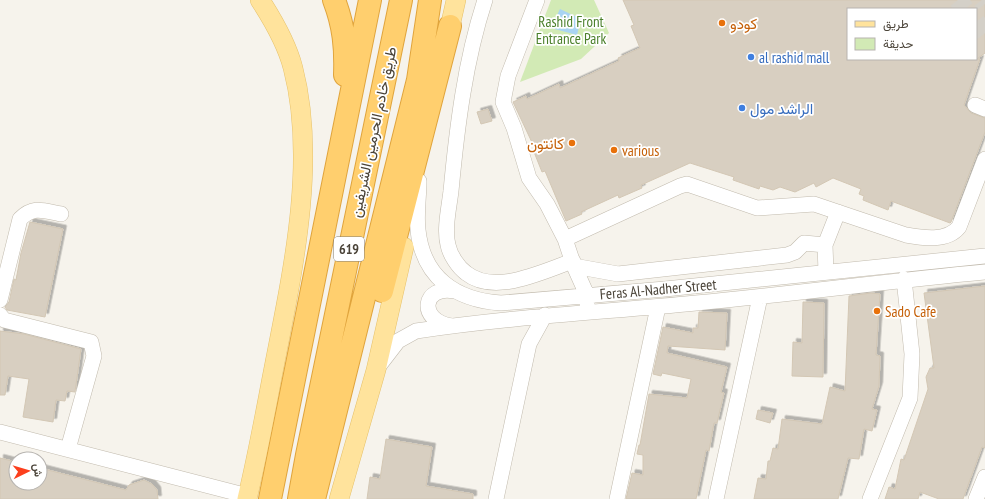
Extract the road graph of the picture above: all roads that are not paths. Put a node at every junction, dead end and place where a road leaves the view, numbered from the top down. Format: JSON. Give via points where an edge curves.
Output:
{"nodes":[{"id":1,"x":260,"y":0,"type":"edge"},
{"id":2,"x":334,"y":0,"type":"edge"},
{"id":3,"x":370,"y":0,"type":"edge"},
{"id":4,"x":401,"y":0,"type":"edge"},
{"id":5,"x":430,"y":0,"type":"edge"},
{"id":6,"x":456,"y":0,"type":"edge"},
{"id":7,"x":485,"y":0,"type":"edge"},
{"id":8,"x":537,"y":0,"type":"edge"},
{"id":9,"x":450,"y":26,"type":"junction"},
{"id":10,"x":985,"y":159,"type":"edge"},
{"id":11,"x":419,"y":181,"type":"junction"},
{"id":12,"x":332,"y":190,"type":"junction"},
{"id":13,"x":838,"y":212,"type":"junction"},
{"id":14,"x":61,"y":214,"type":"dead end"},
{"id":15,"x":566,"y":239,"type":"junction"},
{"id":16,"x":825,"y":245,"type":"junction"},
{"id":17,"x":985,"y":256,"type":"edge"},
{"id":18,"x":574,"y":264,"type":"junction"},
{"id":19,"x":826,"y":272,"type":"junction"},
{"id":20,"x":985,"y":272,"type":"edge"},
{"id":21,"x":904,"y":279,"type":"junction"},
{"id":22,"x":454,"y":291,"type":"junction"},
{"id":23,"x":587,"y":295,"type":"junction"},
{"id":24,"x":760,"y":297,"type":"junction"},
{"id":25,"x":0,"y":300,"type":"edge"},
{"id":26,"x":658,"y":307,"type":"junction"},
{"id":27,"x":586,"y":311,"type":"junction"},
{"id":28,"x":545,"y":315,"type":"junction"},
{"id":29,"x":0,"y":316,"type":"edge"},
{"id":30,"x":452,"y":326,"type":"junction"},
{"id":31,"x":376,"y":370,"type":"junction"},
{"id":32,"x":0,"y":432,"type":"edge"},
{"id":33,"x":68,"y":449,"type":"junction"},
{"id":34,"x":248,"y":497,"type":"edge"},
{"id":35,"x":270,"y":499,"type":"edge"},
{"id":36,"x":299,"y":499,"type":"edge"},
{"id":37,"x":314,"y":499,"type":"edge"},
{"id":38,"x":325,"y":499,"type":"edge"},
{"id":39,"x":339,"y":499,"type":"edge"},
{"id":40,"x":496,"y":499,"type":"edge"},
{"id":41,"x":617,"y":499,"type":"edge"},
{"id":42,"x":716,"y":499,"type":"edge"},
{"id":43,"x":870,"y":499,"type":"edge"}],
"edges":[{"from":1,"to":34,"type":"main road","via":[[274,20],[293,66],[302,120],[302,173],[293,267]]},
{"from":2,"to":12,"type":"highway","via":[[346,49],[343,102]]},
{"from":3,"to":12,"type":"highway","name":"طريق خادم الحرمين الشريفين","number":"619"},
{"from":4,"to":36,"type":"highway","name":"طريق خادم الحرمين الشريفين","number":"619"},
{"from":5,"to":37,"type":"highway","via":[[418,80]]},
{"from":6,"to":9,"type":"main road"},
{"from":7,"to":18,"type":"street","via":[[473,36],[455,151],[448,246],[466,274],[487,282],[511,282]]},
{"from":8,"to":15,"type":"street","via":[[508,76],[502,102],[514,128],[529,178]]},
{"from":9,"to":11,"type":"main road"},
{"from":9,"to":38,"type":"highway","via":[[341,452]]},
{"from":10,"to":13,"type":"street","via":[[959,227],[950,235],[906,235]]},
{"from":11,"to":22,"type":"street","name":"Feras Al-Nadher Street","via":[[418,229],[424,257],[442,282]]},
{"from":11,"to":31,"type":"main road"},
{"from":12,"to":35,"type":"highway","name":"طريق خادم الحرمين الشريفين","number":"619"},
{"from":13,"to":15,"type":"street","via":[[811,203],[757,208],[691,185],[684,185]]},
{"from":13,"to":16,"type":"street"},
{"from":14,"to":25,"type":"street","via":[[35,209],[20,219]]},
{"from":15,"to":18,"type":"street"},
{"from":16,"to":18,"type":"street","via":[[804,243],[795,252],[787,255],[618,274]]},
{"from":16,"to":19,"type":"street"},
{"from":17,"to":19,"type":"street","name":"Feras Al-Nadher Street"},
{"from":18,"to":23,"type":"street"},
{"from":19,"to":23,"type":"street","name":"Feras Al-Nadher Street"},
{"from":20,"to":21,"type":"street","name":"Feras Al-Nadher Street"},
{"from":21,"to":24,"type":"street","name":"Feras Al-Nadher Street"},
{"from":21,"to":43,"type":"street","via":[[912,354],[910,398]]},
{"from":22,"to":23,"type":"street","name":"Feras Al-Nadher Street","via":[[474,300],[501,303]]},
{"from":22,"to":30,"type":"street","via":[[435,292],[429,306],[432,318],[436,322]]},
{"from":23,"to":27,"type":"street"},
{"from":24,"to":26,"type":"street","name":"Feras Al-Nadher Street"},
{"from":24,"to":42,"type":"street"},
{"from":26,"to":27,"type":"street","name":"Feras Al-Nadher Street"},
{"from":26,"to":41,"type":"street"},
{"from":27,"to":28,"type":"street","name":"Feras Al-Nadher Street"},
{"from":28,"to":30,"type":"street","name":"Feras Al-Nadher Street"},
{"from":28,"to":40,"type":"street","via":[[528,344]]},
{"from":29,"to":33,"type":"street","via":[[4,320],[91,342],[94,356]]},
{"from":30,"to":31,"type":"street","name":"Feras Al-Nadher Street","via":[[416,331],[398,341]]},
{"from":31,"to":39,"type":"main road"},
{"from":32,"to":33,"type":"street"},
{"from":33,"to":34,"type":"street"}]}
